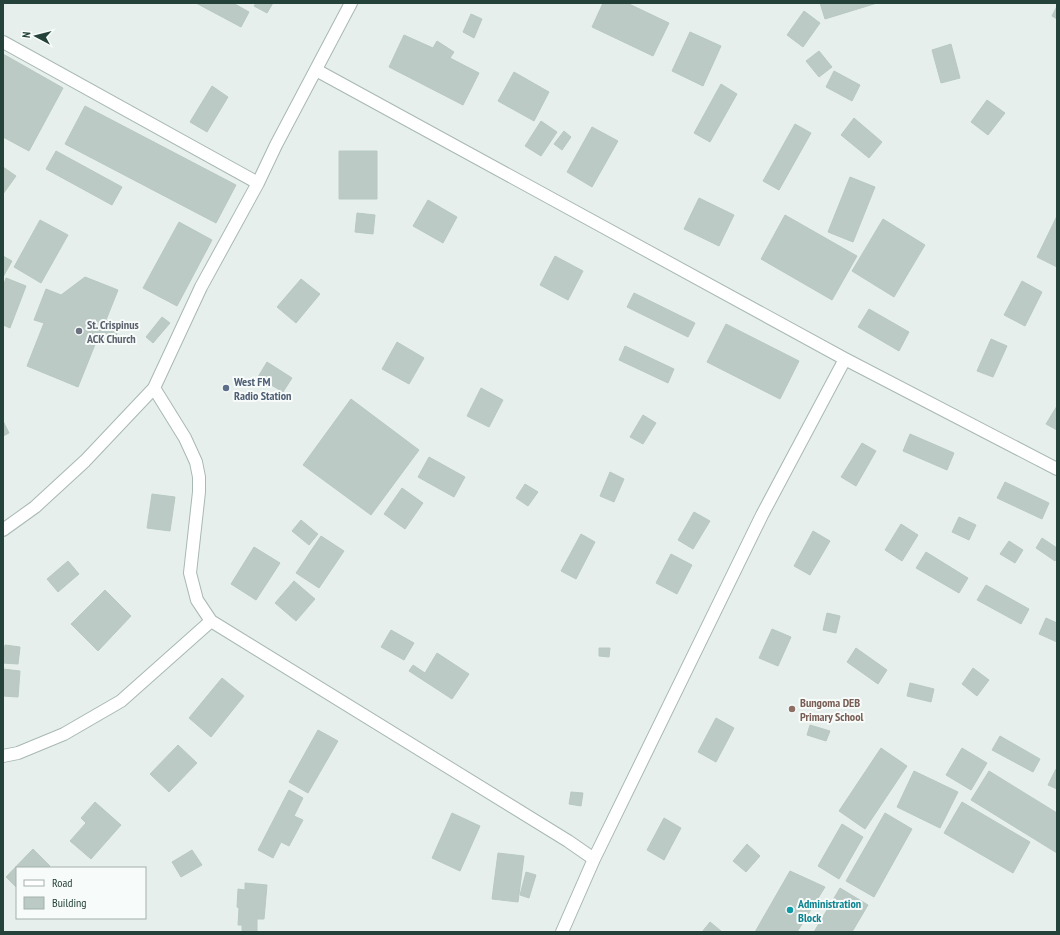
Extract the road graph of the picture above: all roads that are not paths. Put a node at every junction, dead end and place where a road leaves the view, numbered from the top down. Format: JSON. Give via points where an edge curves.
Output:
{"nodes":[{"id":1,"x":351,"y":3,"type":"edge"},
{"id":2,"x":3,"y":42,"type":"edge"},
{"id":3,"x":316,"y":70,"type":"junction"},
{"id":4,"x":258,"y":183,"type":"junction"},
{"id":5,"x":845,"y":359,"type":"junction"},
{"id":6,"x":154,"y":388,"type":"junction"},
{"id":7,"x":1057,"y":469,"type":"edge"},
{"id":8,"x":3,"y":530,"type":"edge"},
{"id":9,"x":211,"y":621,"type":"junction"},
{"id":10,"x":3,"y":756,"type":"edge"},
{"id":11,"x":594,"y":858,"type":"junction"},
{"id":12,"x":562,"y":932,"type":"edge"}],
"edges":[{"from":1,"to":3,"type":"street"},
{"from":2,"to":4,"type":"street"},
{"from":3,"to":4,"type":"street"},
{"from":3,"to":5,"type":"street"},
{"from":4,"to":6,"type":"street","via":[[202,287]]},
{"from":5,"to":7,"type":"street"},
{"from":5,"to":11,"type":"street","via":[[762,515]]},
{"from":6,"to":8,"type":"street","via":[[85,461],[35,507]]},
{"from":6,"to":9,"type":"street","via":[[185,438],[196,462],[199,492],[190,573],[197,600]]},
{"from":9,"to":10,"type":"street","via":[[121,701],[64,734],[18,754]]},
{"from":9,"to":11,"type":"street"},
{"from":11,"to":12,"type":"street"}]}
